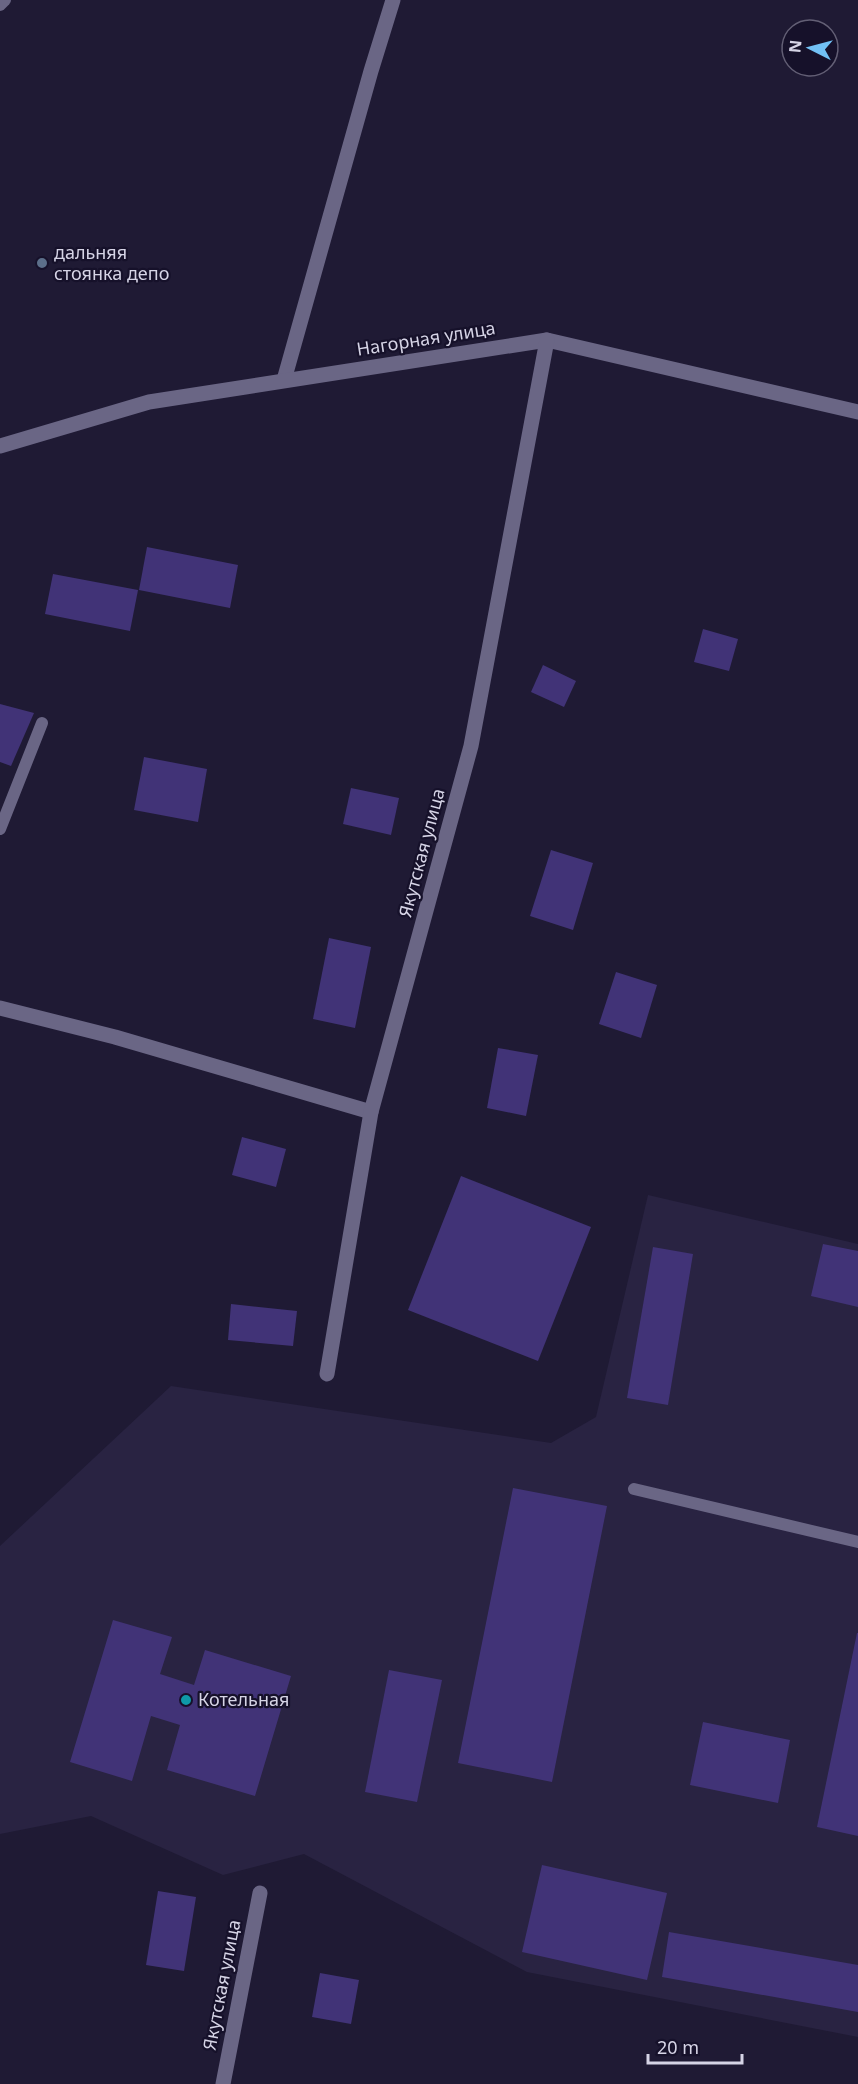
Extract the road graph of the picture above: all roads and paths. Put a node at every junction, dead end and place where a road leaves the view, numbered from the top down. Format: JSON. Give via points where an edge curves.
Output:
{"nodes":[{"id":1,"x":5,"y":0,"type":"edge"},
{"id":2,"x":393,"y":0,"type":"edge"},
{"id":3,"x":0,"y":4,"type":"edge"},
{"id":4,"x":547,"y":340,"type":"junction"},
{"id":5,"x":284,"y":380,"type":"junction"},
{"id":6,"x":858,"y":412,"type":"edge"},
{"id":7,"x":0,"y":446,"type":"edge"},
{"id":8,"x":42,"y":723,"type":"dead end"},
{"id":9,"x":0,"y":829,"type":"edge"},
{"id":10,"x":0,"y":1008,"type":"edge"},
{"id":11,"x":371,"y":1112,"type":"junction"},
{"id":12,"x":327,"y":1374,"type":"dead end"},
{"id":13,"x":634,"y":1489,"type":"dead end"},
{"id":14,"x":858,"y":1542,"type":"edge"},
{"id":15,"x":260,"y":1893,"type":"dead end"},
{"id":16,"x":223,"y":2084,"type":"edge"}],
"edges":[{"from":1,"to":3,"type":"lane"},
{"from":2,"to":5,"type":"street"},
{"from":4,"to":5,"type":"street","name":"Нагорная улица"},
{"from":4,"to":6,"type":"street","name":"Нагорная улица"},
{"from":4,"to":11,"type":"street","name":"Якутская улица","via":[[471,746]]},
{"from":5,"to":7,"type":"street","name":"Нагорная улица","via":[[149,402]]},
{"from":8,"to":9,"type":"lane"},
{"from":10,"to":11,"type":"street","via":[[126,1040]]},
{"from":11,"to":12,"type":"street","name":"Якутская улица"},
{"from":13,"to":14,"type":"lane"},
{"from":15,"to":16,"type":"street","name":"Якутская улица"}]}
